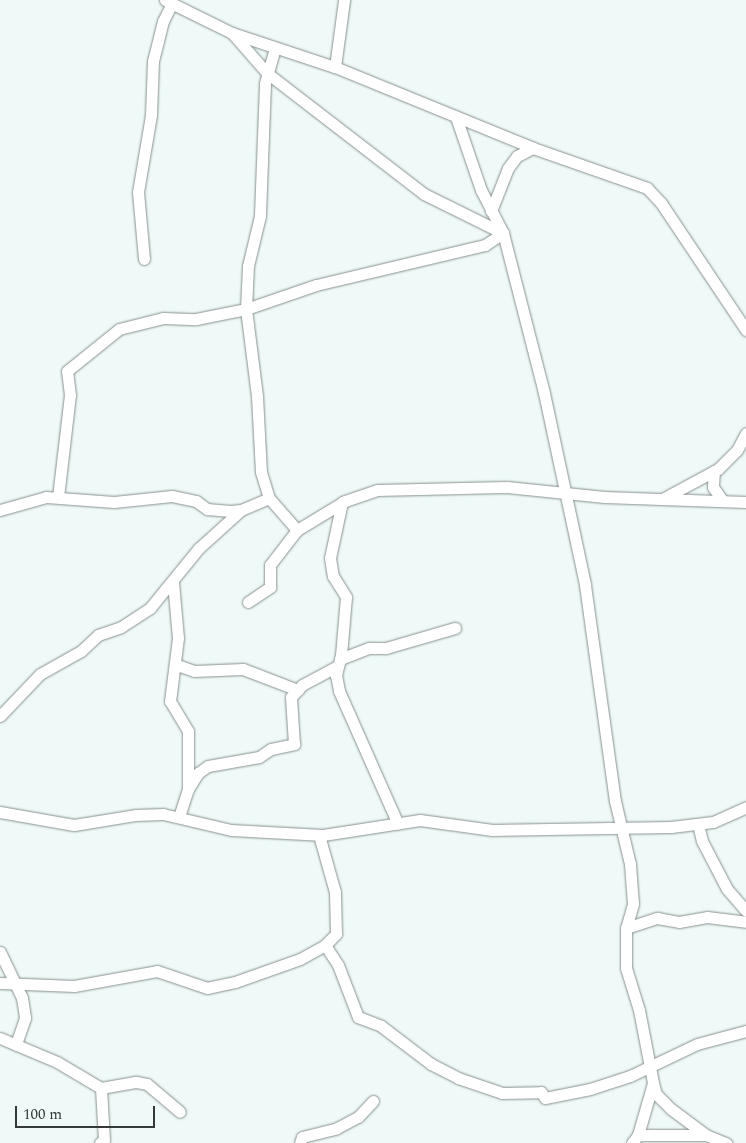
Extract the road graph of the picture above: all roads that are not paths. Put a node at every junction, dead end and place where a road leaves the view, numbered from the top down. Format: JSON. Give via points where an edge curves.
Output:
{"nodes":[{"id":1,"x":344,"y":0,"type":"edge"},
{"id":2,"x":168,"y":1,"type":"edge"},
{"id":3,"x":232,"y":33,"type":"junction"},
{"id":4,"x":275,"y":48,"type":"junction"},
{"id":5,"x":335,"y":67,"type":"junction"},
{"id":6,"x":267,"y":73,"type":"junction"},
{"id":7,"x":456,"y":117,"type":"junction"},
{"id":8,"x":533,"y":148,"type":"junction"},
{"id":9,"x":492,"y":211,"type":"junction"},
{"id":10,"x":503,"y":232,"type":"junction"},
{"id":11,"x":144,"y":260,"type":"dead end"},
{"id":12,"x":246,"y":308,"type":"junction"},
{"id":13,"x":746,"y":330,"type":"edge"},
{"id":14,"x":746,"y":433,"type":"edge"},
{"id":15,"x":714,"y":471,"type":"junction"},
{"id":16,"x":563,"y":493,"type":"junction"},
{"id":17,"x":58,"y":497,"type":"junction"},
{"id":18,"x":269,"y":498,"type":"junction"},
{"id":19,"x":663,"y":499,"type":"junction"},
{"id":20,"x":722,"y":500,"type":"junction"},
{"id":21,"x":342,"y":502,"type":"junction"},
{"id":22,"x":746,"y":502,"type":"edge"},
{"id":23,"x":0,"y":510,"type":"edge"},
{"id":24,"x":241,"y":510,"type":"junction"},
{"id":25,"x":297,"y":530,"type":"junction"},
{"id":26,"x":173,"y":582,"type":"junction"},
{"id":27,"x":248,"y":602,"type":"dead end"},
{"id":28,"x":455,"y":628,"type":"dead end"},
{"id":29,"x":338,"y":662,"type":"junction"},
{"id":30,"x":177,"y":665,"type":"junction"},
{"id":31,"x":298,"y":690,"type":"junction"},
{"id":32,"x":0,"y":716,"type":"edge"},
{"id":33,"x":188,"y":789,"type":"junction"},
{"id":34,"x":746,"y":807,"type":"edge"},
{"id":35,"x":0,"y":812,"type":"edge"},
{"id":36,"x":180,"y":817,"type":"junction"},
{"id":37,"x":398,"y":824,"type":"junction"},
{"id":38,"x":698,"y":824,"type":"junction"},
{"id":39,"x":624,"y":827,"type":"junction"},
{"id":40,"x":319,"y":835,"type":"junction"},
{"id":41,"x":746,"y":911,"type":"edge"},
{"id":42,"x":746,"y":922,"type":"edge"},
{"id":43,"x":626,"y":928,"type":"junction"},
{"id":44,"x":325,"y":945,"type":"junction"},
{"id":45,"x":0,"y":952,"type":"edge"},
{"id":46,"x":15,"y":982,"type":"junction"},
{"id":47,"x":0,"y":983,"type":"edge"},
{"id":48,"x":746,"y":1031,"type":"edge"},
{"id":49,"x":0,"y":1038,"type":"edge"},
{"id":50,"x":16,"y":1044,"type":"junction"},
{"id":51,"x":652,"y":1065,"type":"junction"},
{"id":52,"x":652,"y":1083,"type":"junction"},
{"id":53,"x":101,"y":1088,"type":"junction"},
{"id":54,"x":373,"y":1101,"type":"dead end"},
{"id":55,"x":180,"y":1112,"type":"dead end"},
{"id":56,"x":706,"y":1135,"type":"junction"},
{"id":57,"x":635,"y":1139,"type":"edge"},
{"id":58,"x":100,"y":1143,"type":"edge"},
{"id":59,"x":300,"y":1143,"type":"edge"},
{"id":60,"x":726,"y":1143,"type":"edge"}],
"edges":[{"from":1,"to":5,"type":"street"},
{"from":2,"to":3,"type":"street"},
{"from":2,"to":11,"type":"street","via":[[153,60],[151,115],[138,192]]},
{"from":3,"to":4,"type":"street"},
{"from":3,"to":6,"type":"street"},
{"from":4,"to":5,"type":"street"},
{"from":4,"to":6,"type":"street"},
{"from":5,"to":7,"type":"street"},
{"from":6,"to":10,"type":"street","via":[[424,194]]},
{"from":6,"to":12,"type":"street","via":[[261,134],[260,216],[248,266]]},
{"from":7,"to":8,"type":"street"},
{"from":7,"to":9,"type":"street","via":[[473,171]]},
{"from":8,"to":9,"type":"street","via":[[517,156],[508,168]]},
{"from":8,"to":13,"type":"street","via":[[647,188],[661,203]]},
{"from":9,"to":10,"type":"street"},
{"from":10,"to":12,"type":"street","via":[[484,245],[316,285]]},
{"from":10,"to":16,"type":"street","via":[[544,393]]},
{"from":12,"to":17,"type":"street","via":[[196,319],[163,318],[119,329],[67,371],[70,396]]},
{"from":12,"to":18,"type":"street","via":[[257,396],[258,454]]},
{"from":14,"to":15,"type":"street","via":[[737,450]]},
{"from":15,"to":19,"type":"street"},
{"from":15,"to":20,"type":"street","via":[[713,487]]},
{"from":16,"to":19,"type":"street"},
{"from":16,"to":21,"type":"street","via":[[507,487],[388,488]]},
{"from":16,"to":39,"type":"street","via":[[585,584],[615,801]]},
{"from":17,"to":23,"type":"street","via":[[46,497]]},
{"from":17,"to":24,"type":"street","via":[[114,502],[172,496],[196,501],[209,509]]},
{"from":18,"to":24,"type":"street"},
{"from":18,"to":25,"type":"street"},
{"from":19,"to":20,"type":"street"},
{"from":20,"to":22,"type":"street"},
{"from":21,"to":25,"type":"street"},
{"from":21,"to":29,"type":"street","via":[[330,558],[333,576],[346,597]]},
{"from":24,"to":26,"type":"street","via":[[199,548]]},
{"from":25,"to":27,"type":"street","via":[[270,565],[270,587]]},
{"from":26,"to":30,"type":"street"},
{"from":26,"to":32,"type":"street","via":[[150,608],[137,617],[98,635],[81,651],[40,674]]},
{"from":28,"to":29,"type":"street","via":[[386,648],[369,648]]},
{"from":29,"to":31,"type":"street"},
{"from":29,"to":37,"type":"street","via":[[339,691]]},
{"from":30,"to":31,"type":"street","via":[[194,671],[243,669]]},
{"from":30,"to":33,"type":"street","via":[[169,686],[170,702],[188,731]]},
{"from":31,"to":33,"type":"street","via":[[291,698],[290,708],[294,744],[272,749],[259,757],[208,766],[198,773]]},
{"from":33,"to":36,"type":"street"},
{"from":34,"to":38,"type":"street","via":[[725,818]]},
{"from":35,"to":36,"type":"street","via":[[74,825],[136,815]]},
{"from":36,"to":40,"type":"street","via":[[231,830]]},
{"from":37,"to":39,"type":"street","via":[[436,821],[492,830]]},
{"from":37,"to":40,"type":"street"},
{"from":38,"to":39,"type":"street"},
{"from":38,"to":41,"type":"street","via":[[702,841],[727,889]]},
{"from":39,"to":43,"type":"street","via":[[633,890]]},
{"from":40,"to":44,"type":"street","via":[[335,892],[336,934]]},
{"from":42,"to":43,"type":"street","via":[[707,916],[679,922],[657,918]]},
{"from":43,"to":51,"type":"street","via":[[626,968]]},
{"from":44,"to":46,"type":"street","via":[[281,967],[221,987],[198,986],[173,974],[157,971],[74,986]]},
{"from":44,"to":51,"type":"street","via":[[338,966],[355,1014],[400,1039],[424,1060],[472,1084],[502,1093],[541,1092],[545,1098],[590,1090]]},
{"from":45,"to":46,"type":"street"},
{"from":46,"to":47,"type":"street"},
{"from":46,"to":50,"type":"street","via":[[25,1018]]},
{"from":48,"to":51,"type":"street","via":[[713,1038]]},
{"from":49,"to":50,"type":"street"},
{"from":50,"to":53,"type":"street","via":[[71,1069]]},
{"from":51,"to":52,"type":"street"},
{"from":52,"to":56,"type":"street","via":[[663,1102]]},
{"from":52,"to":57,"type":"street"},
{"from":53,"to":55,"type":"street","via":[[136,1082],[146,1084]]},
{"from":53,"to":58,"type":"street","via":[[104,1140]]},
{"from":54,"to":59,"type":"street","via":[[358,1117],[337,1128],[302,1137]]},
{"from":56,"to":57,"type":"street"},
{"from":56,"to":60,"type":"street"}]}
